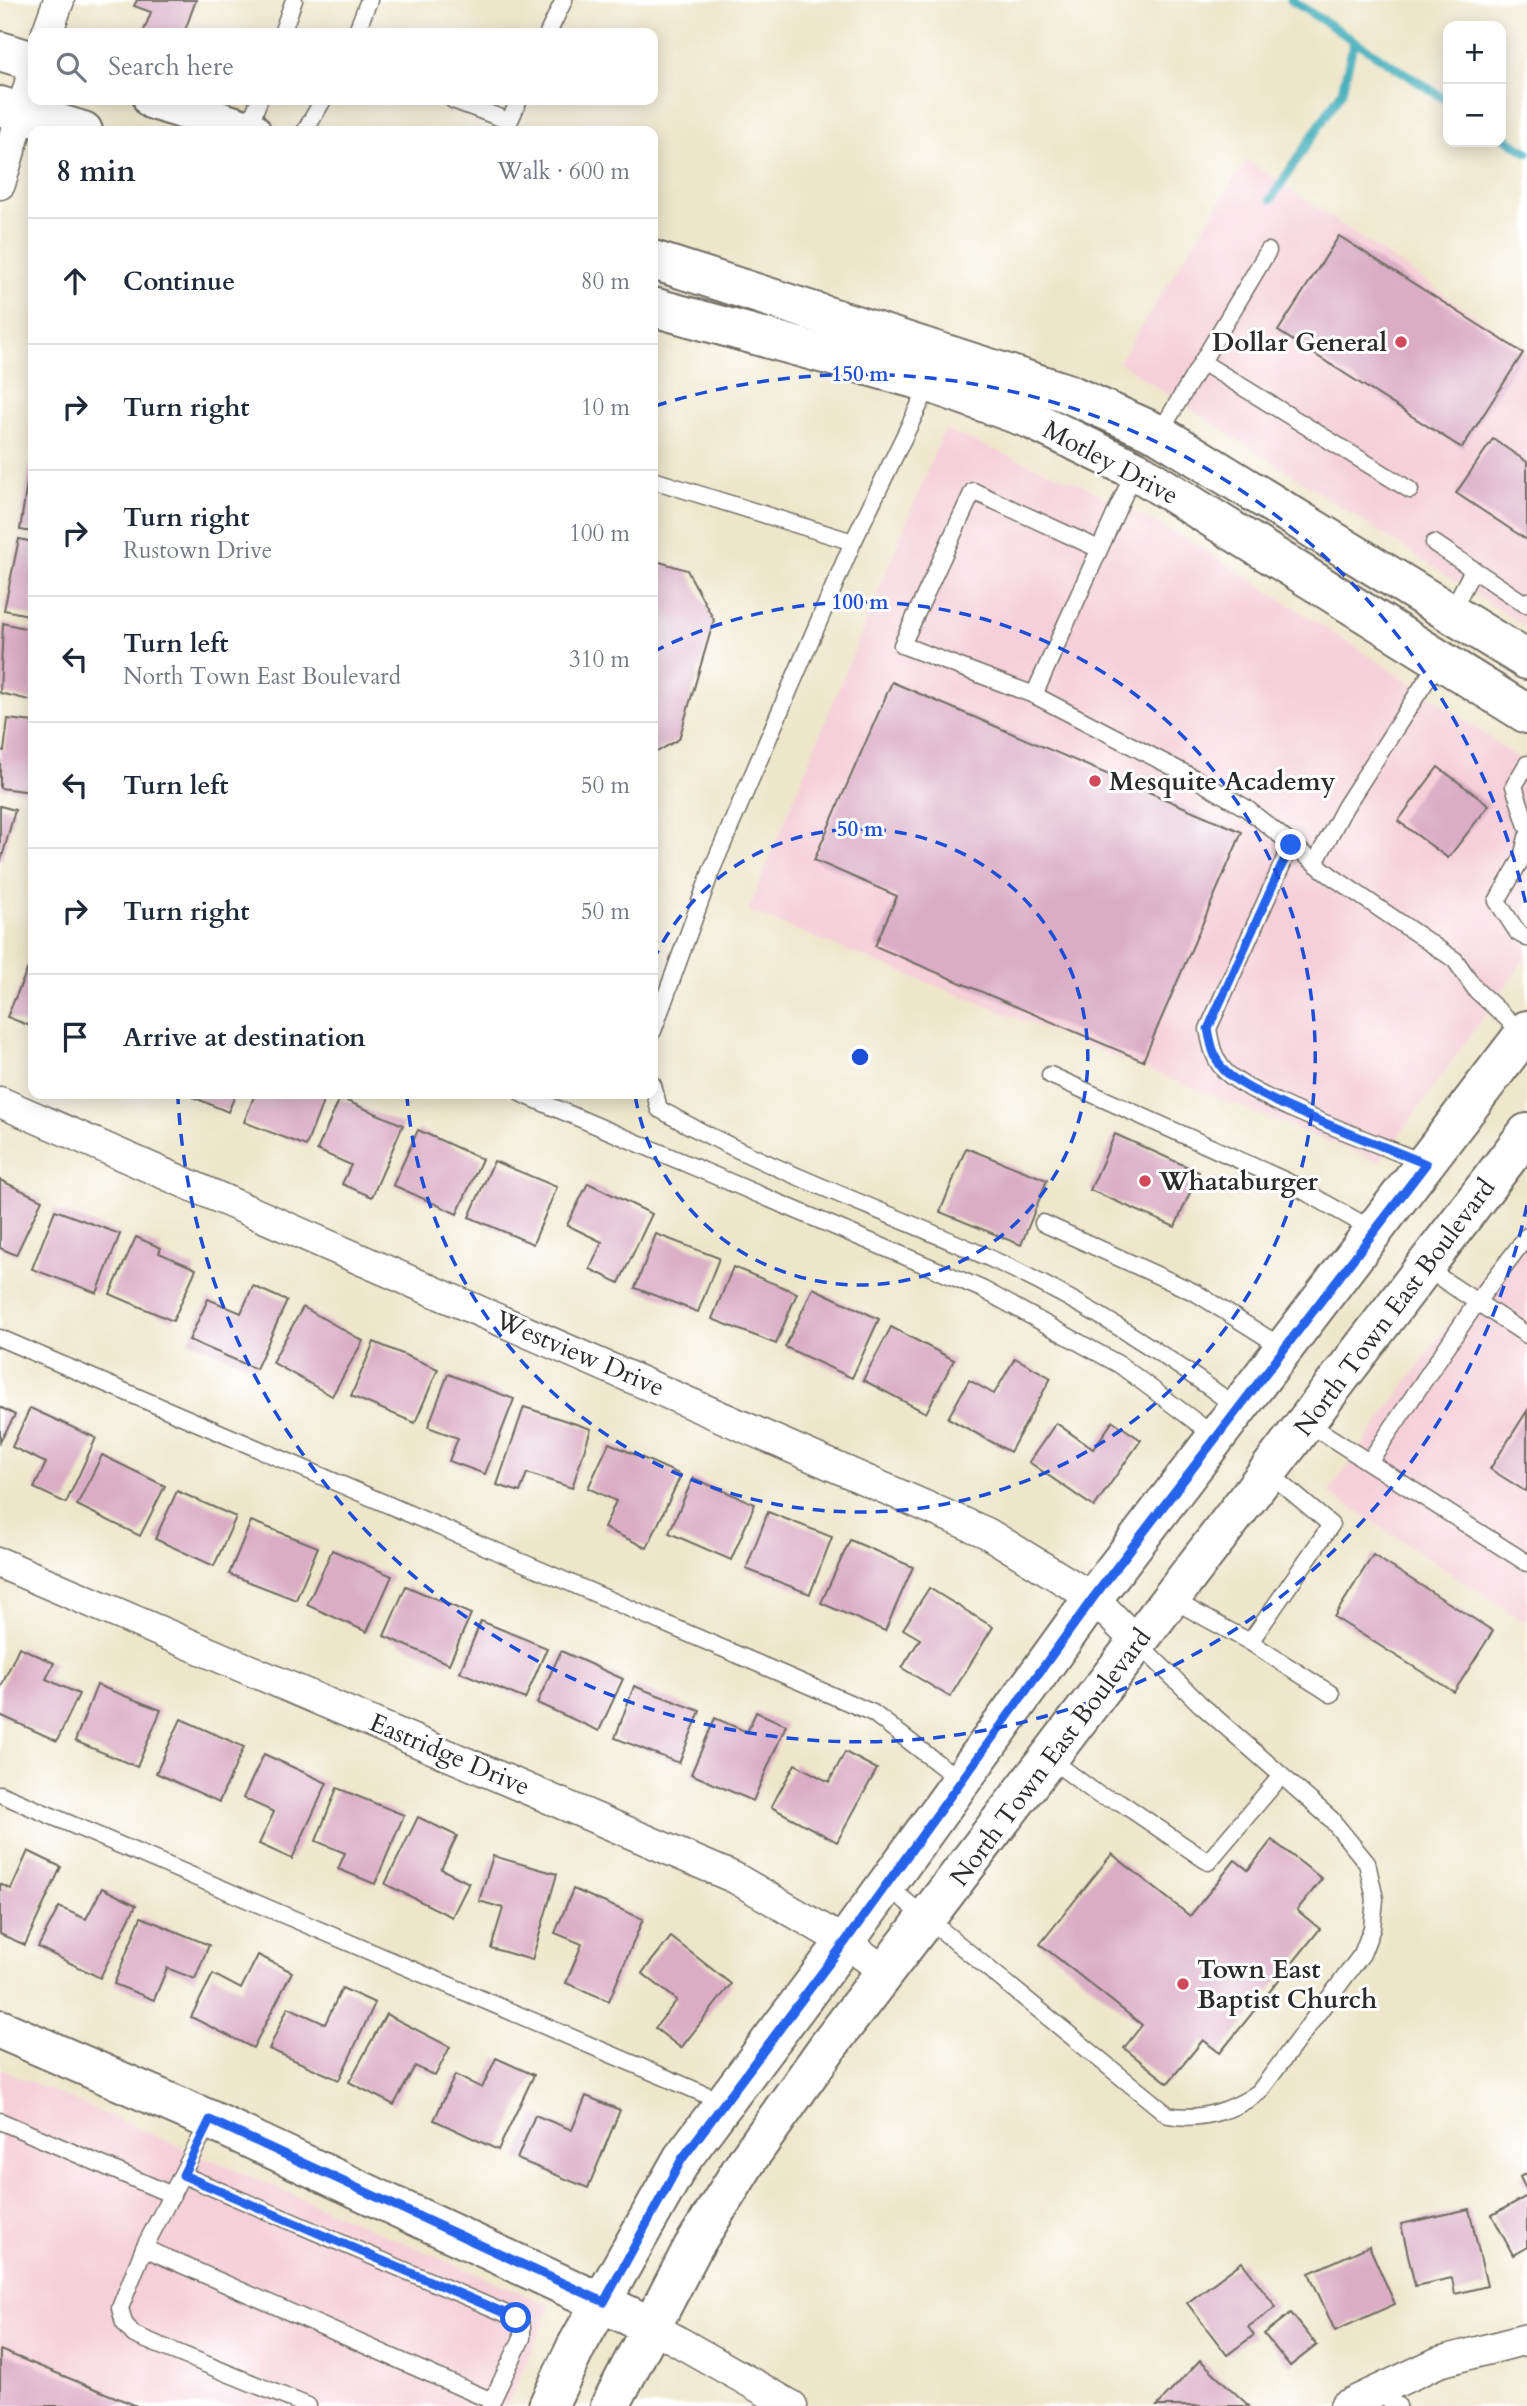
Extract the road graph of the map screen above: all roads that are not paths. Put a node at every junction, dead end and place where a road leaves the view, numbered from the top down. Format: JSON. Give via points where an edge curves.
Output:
{"nodes":[{"id":1,"x":59,"y":0,"type":"edge"},
{"id":2,"x":294,"y":0,"type":"edge"},
{"id":3,"x":369,"y":0,"type":"edge"},
{"id":4,"x":564,"y":0,"type":"edge"},
{"id":5,"x":49,"y":28,"type":"edge"},
{"id":6,"x":284,"y":28,"type":"edge"},
{"id":7,"x":358,"y":28,"type":"edge"},
{"id":8,"x":550,"y":28,"type":"edge"},
{"id":9,"x":0,"y":51,"type":"edge"},
{"id":10,"x":28,"y":59,"type":"edge"},
{"id":11,"x":28,"y":81,"type":"edge"},
{"id":12,"x":178,"y":105,"type":"edge"},
{"id":13,"x":320,"y":105,"type":"edge"},
{"id":14,"x":463,"y":105,"type":"edge"},
{"id":15,"x":517,"y":105,"type":"edge"},
{"id":16,"x":10,"y":109,"type":"edge"},
{"id":17,"x":253,"y":120,"type":"edge"},
{"id":18,"x":66,"y":126,"type":"edge"},
{"id":19,"x":307,"y":126,"type":"edge"},
{"id":20,"x":507,"y":126,"type":"edge"},
{"id":21,"x":0,"y":184,"type":"edge"},
{"id":22,"x":1268,"y":251,"type":"dead end"},
{"id":23,"x":658,"y":262,"type":"edge"},
{"id":24,"x":658,"y":308,"type":"edge"},
{"id":25,"x":1202,"y":362,"type":"junction"},
{"id":26,"x":930,"y":383,"type":"junction"},
{"id":27,"x":1159,"y":434,"type":"junction"},
{"id":28,"x":1135,"y":470,"type":"junction"},
{"id":29,"x":658,"y":482,"type":"edge"},
{"id":30,"x":1410,"y":490,"type":"dead end"},
{"id":31,"x":853,"y":542,"type":"junction"},
{"id":32,"x":1434,"y":543,"type":"dead end"},
{"id":33,"x":1099,"y":549,"type":"junction"},
{"id":34,"x":1473,"y":569,"type":"junction"},
{"id":35,"x":1526,"y":604,"type":"edge"},
{"id":36,"x":1450,"y":614,"type":"junction"},
{"id":37,"x":1440,"y":660,"type":"junction"},
{"id":38,"x":1527,"y":660,"type":"edge"},
{"id":39,"x":1034,"y":695,"type":"junction"},
{"id":40,"x":1527,"y":714,"type":"edge"},
{"id":41,"x":1527,"y":764,"type":"edge"},
{"id":42,"x":1527,"y":827,"type":"edge"},
{"id":43,"x":1527,"y":837,"type":"edge"},
{"id":44,"x":1291,"y":845,"type":"junction"},
{"id":45,"x":1315,"y":863,"type":"junction"},
{"id":46,"x":1527,"y":938,"type":"edge"},
{"id":47,"x":658,"y":1017,"type":"edge"},
{"id":48,"x":1525,"y":1032,"type":"edge"},
{"id":49,"x":1050,"y":1075,"type":"dead end"},
{"id":50,"x":534,"y":1099,"type":"edge"},
{"id":51,"x":656,"y":1099,"type":"edge"},
{"id":52,"x":0,"y":1102,"type":"edge"},
{"id":53,"x":1527,"y":1133,"type":"edge"},
{"id":54,"x":1426,"y":1164,"type":"junction"},
{"id":55,"x":1043,"y":1223,"type":"dead end"},
{"id":56,"x":1375,"y":1231,"type":"junction"},
{"id":57,"x":1527,"y":1236,"type":"edge"},
{"id":58,"x":1424,"y":1267,"type":"junction"},
{"id":59,"x":1477,"y":1302,"type":"junction"},
{"id":60,"x":1527,"y":1335,"type":"edge"},
{"id":61,"x":0,"y":1338,"type":"edge"},
{"id":62,"x":1285,"y":1349,"type":"junction"},
{"id":63,"x":1306,"y":1422,"type":"junction"},
{"id":64,"x":1228,"y":1424,"type":"junction"},
{"id":65,"x":1369,"y":1462,"type":"junction"},
{"id":66,"x":1268,"y":1472,"type":"junction"},
{"id":67,"x":0,"y":1563,"type":"edge"},
{"id":68,"x":1527,"y":1563,"type":"edge"},
{"id":69,"x":1093,"y":1598,"type":"junction"},
{"id":70,"x":1171,"y":1599,"type":"junction"},
{"id":71,"x":1250,"y":1642,"type":"junction"},
{"id":72,"x":1138,"y":1643,"type":"junction"},
{"id":73,"x":1331,"y":1694,"type":"dead end"},
{"id":74,"x":1049,"y":1758,"type":"junction"},
{"id":75,"x":1281,"y":1776,"type":"junction"},
{"id":76,"x":961,"y":1782,"type":"junction"},
{"id":77,"x":0,"y":1794,"type":"edge"},
{"id":78,"x":886,"y":1885,"type":"junction"},
{"id":79,"x":928,"y":1917,"type":"junction"},
{"id":80,"x":845,"y":1942,"type":"junction"},
{"id":81,"x":886,"y":1972,"type":"junction"},
{"id":82,"x":0,"y":2029,"type":"edge"},
{"id":83,"x":723,"y":2102,"type":"junction"},
{"id":84,"x":210,"y":2120,"type":"junction"},
{"id":85,"x":0,"y":2121,"type":"edge"},
{"id":86,"x":183,"y":2175,"type":"junction"},
{"id":87,"x":172,"y":2195,"type":"junction"},
{"id":88,"x":144,"y":2248,"type":"junction"},
{"id":89,"x":604,"y":2302,"type":"junction"},
{"id":90,"x":651,"y":2326,"type":"junction"},
{"id":91,"x":1527,"y":2339,"type":"edge"},
{"id":92,"x":1387,"y":2399,"type":"edge"},
{"id":93,"x":491,"y":2403,"type":"edge"},
{"id":94,"x":308,"y":2406,"type":"edge"},
{"id":95,"x":548,"y":2406,"type":"edge"},
{"id":96,"x":610,"y":2406,"type":"edge"},
{"id":97,"x":792,"y":2406,"type":"edge"},
{"id":98,"x":1345,"y":2406,"type":"edge"}],
"edges":[{"from":1,"to":5,"type":"street"},
{"from":2,"to":6,"type":"lane"},
{"from":3,"to":7,"type":"lane"},
{"from":4,"to":8,"type":"lane"},
{"from":9,"to":10,"type":"main road"},
{"from":11,"to":16,"type":"street"},
{"from":12,"to":17,"type":"main road"},
{"from":13,"to":19,"type":"lane"},
{"from":14,"to":20,"type":"lane"},
{"from":15,"to":20,"type":"lane"},
{"from":16,"to":18,"type":"main road"},
{"from":16,"to":21,"type":"street"},
{"from":22,"to":25,"type":"lane"},
{"from":23,"to":27,"type":"main road","name":"Motley Drive","via":[[1067,393]]},
{"from":24,"to":26,"type":"main road","name":"Motley Drive"},
{"from":25,"to":27,"type":"lane"},
{"from":25,"to":30,"type":"lane"},
{"from":26,"to":28,"type":"main road","name":"Motley Drive","via":[[1017,413]]},
{"from":26,"to":31,"type":"lane"},
{"from":27,"to":28,"type":"main road"},
{"from":27,"to":36,"type":"main road","name":"Motley Drive"},
{"from":28,"to":33,"type":"lane"},
{"from":28,"to":37,"type":"main road","name":"Motley Drive"},
{"from":29,"to":31,"type":"lane"},
{"from":31,"to":47,"type":"lane","via":[[712,869]]},
{"from":32,"to":34,"type":"lane"},
{"from":33,"to":39,"type":"lane"},
{"from":33,"to":39,"type":"lane","via":[[973,491],[902,645]]},
{"from":34,"to":35,"type":"lane"},
{"from":34,"to":36,"type":"lane"},
{"from":36,"to":38,"type":"main road","name":"Motley Drive"},
{"from":37,"to":40,"type":"main road","name":"Motley Drive"},
{"from":37,"to":45,"type":"lane","via":[[1345,807]]},
{"from":39,"to":44,"type":"lane","via":[[1246,808]]},
{"from":41,"to":42,"type":"lane","via":[[1514,786]]},
{"from":43,"to":46,"type":"lane","via":[[1522,858],[1497,901],[1518,933]]},
{"from":44,"to":45,"type":"lane"},
{"from":44,"to":54,"type":"lane","via":[[1208,1029],[1212,1049],[1223,1069],[1250,1089]]},
{"from":45,"to":48,"type":"lane","via":[[1455,960],[1476,990]]},
{"from":48,"to":54,"type":"main road","name":"North Town East Boulevard"},
{"from":49,"to":56,"type":"lane","via":[[1286,1181]]},
{"from":50,"to":64,"type":"lane","via":[[982,1289]]},
{"from":51,"to":64,"type":"lane","via":[[659,1109],[706,1136],[1001,1263],[1161,1352]]},
{"from":52,"to":69,"type":"street","name":"Westview Drive","via":[[872,1480],[987,1533]]},
{"from":53,"to":58,"type":"main road","name":"North Town East Boulevard"},
{"from":54,"to":56,"type":"main road","name":"North Town East Boulevard"},
{"from":55,"to":62,"type":"lane","via":[[1196,1293]]},
{"from":56,"to":58,"type":"main road"},
{"from":56,"to":62,"type":"main road","name":"North Town East Boulevard"},
{"from":57,"to":59,"type":"lane"},
{"from":58,"to":59,"type":"lane"},
{"from":58,"to":63,"type":"main road","name":"North Town East Boulevard"},
{"from":59,"to":60,"type":"lane"},
{"from":59,"to":65,"type":"lane"},
{"from":61,"to":76,"type":"lane","via":[[873,1713]]},
{"from":62,"to":64,"type":"main road","name":"North Town East Boulevard"},
{"from":63,"to":65,"type":"lane"},
{"from":63,"to":66,"type":"main road","name":"North Town East Boulevard"},
{"from":64,"to":69,"type":"main road","name":"North Town East Boulevard"},
{"from":65,"to":68,"type":"lane"},
{"from":66,"to":70,"type":"main road","name":"North Town East Boulevard"},
{"from":66,"to":71,"type":"lane","via":[[1331,1525]]},
{"from":67,"to":80,"type":"street","name":"Eastridge Drive","via":[[735,1878]]},
{"from":69,"to":72,"type":"street","name":"Westview Drive"},
{"from":69,"to":76,"type":"main road","name":"North Town East Boulevard"},
{"from":70,"to":71,"type":"lane"},
{"from":70,"to":72,"type":"main road","name":"North Town East Boulevard"},
{"from":71,"to":73,"type":"lane"},
{"from":72,"to":74,"type":"main road","name":"North Town East Boulevard"},
{"from":72,"to":75,"type":"lane"},
{"from":74,"to":75,"type":"lane","via":[[1100,1797],[1120,1802],[1208,1862]]},
{"from":74,"to":79,"type":"main road","name":"North Town East Boulevard"},
{"from":75,"to":79,"type":"lane","via":[[1331,1819],[1367,1863],[1375,1899],[1372,1928],[1362,1954],[1259,2092],[1238,2107],[1168,2115]]},
{"from":76,"to":78,"type":"main road","name":"North Town East Boulevard"},
{"from":77,"to":83,"type":"lane"},
{"from":78,"to":79,"type":"lane"},
{"from":78,"to":80,"type":"main road","name":"North Town East Boulevard"},
{"from":79,"to":81,"type":"main road","name":"North Town East Boulevard"},
{"from":80,"to":81,"type":"street","name":"Eastridge Drive"},
{"from":80,"to":83,"type":"main road","name":"North Town East Boulevard"},
{"from":81,"to":90,"type":"main road","name":"North Town East Boulevard","via":[[748,2159]]},
{"from":82,"to":84,"type":"main road"},
{"from":83,"to":89,"type":"main road","name":"North Town East Boulevard","via":[[682,2159]]},
{"from":84,"to":86,"type":"lane"},
{"from":84,"to":89,"type":"main road"},
{"from":85,"to":87,"type":"lane"},
{"from":86,"to":87,"type":"lane"},
{"from":86,"to":93,"type":"lane","via":[[516,2318],[522,2338]]},
{"from":87,"to":88,"type":"lane"},
{"from":88,"to":93,"type":"lane"},
{"from":88,"to":94,"type":"lane","via":[[120,2308],[134,2335]]},
{"from":89,"to":90,"type":"main road"},
{"from":89,"to":95,"type":"main road","name":"North Town East Boulevard"},
{"from":90,"to":96,"type":"main road","name":"North Town East Boulevard"},
{"from":90,"to":97,"type":"street"},
{"from":91,"to":92,"type":"street","via":[[1439,2362]]},
{"from":92,"to":98,"type":"street"}]}
